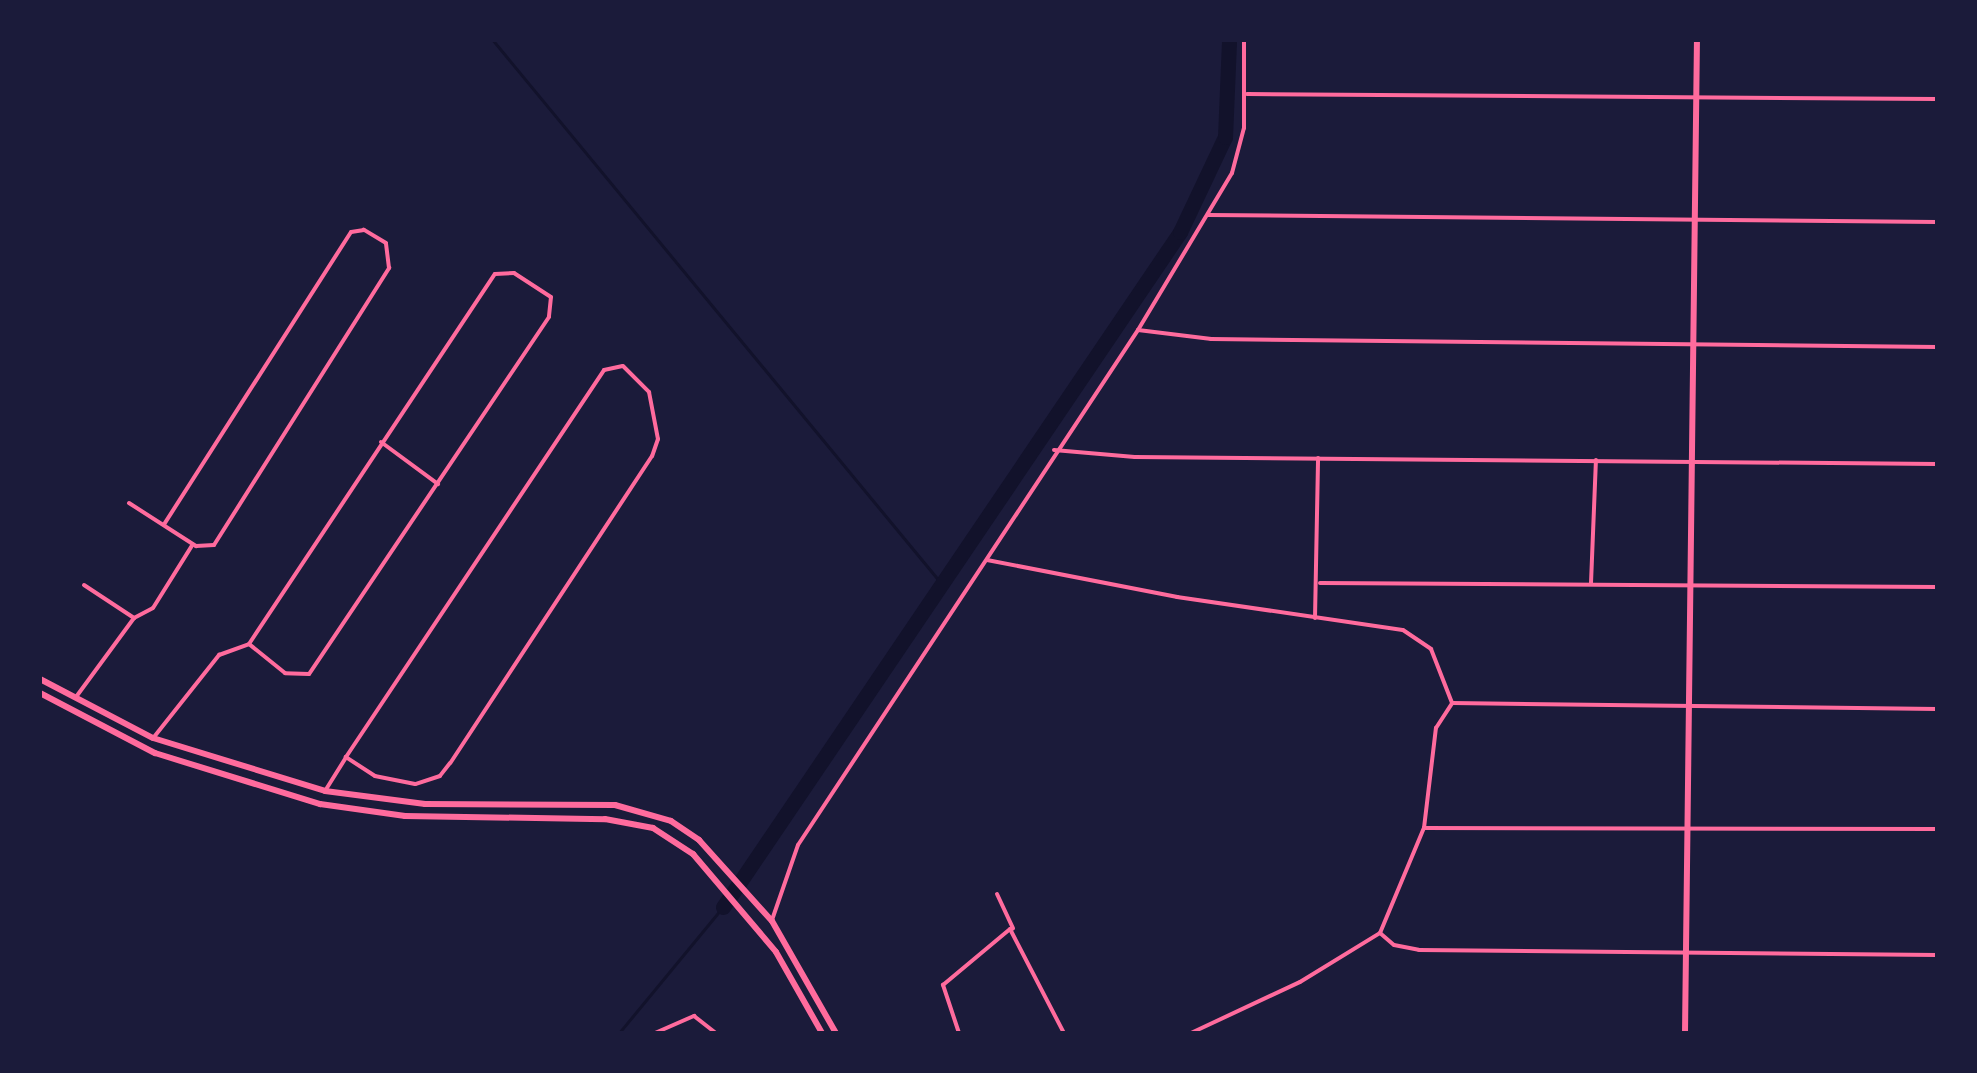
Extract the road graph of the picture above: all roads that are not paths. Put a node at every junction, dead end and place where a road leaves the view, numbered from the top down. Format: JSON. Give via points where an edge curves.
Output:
{"nodes":[{"id":1,"x":1244,"y":40,"type":"edge"},
{"id":2,"x":1697,"y":40,"type":"edge"},
{"id":3,"x":1247,"y":94,"type":"junction"},
{"id":4,"x":1695,"y":96,"type":"junction"},
{"id":5,"x":1937,"y":99,"type":"edge"},
{"id":6,"x":1208,"y":215,"type":"junction"},
{"id":7,"x":1694,"y":218,"type":"junction"},
{"id":8,"x":1937,"y":222,"type":"edge"},
{"id":9,"x":1138,"y":330,"type":"junction"},
{"id":10,"x":1695,"y":345,"type":"junction"},
{"id":11,"x":1937,"y":347,"type":"edge"},
{"id":12,"x":381,"y":442,"type":"junction"},
{"id":13,"x":1054,"y":450,"type":"junction"},
{"id":14,"x":1318,"y":457,"type":"junction"},
{"id":15,"x":1596,"y":460,"type":"junction"},
{"id":16,"x":1692,"y":462,"type":"junction"},
{"id":17,"x":1937,"y":464,"type":"edge"},
{"id":18,"x":438,"y":484,"type":"junction"},
{"id":19,"x":129,"y":502,"type":"dead end"},
{"id":20,"x":164,"y":524,"type":"junction"},
{"id":21,"x":193,"y":544,"type":"junction"},
{"id":22,"x":987,"y":560,"type":"junction"},
{"id":23,"x":1320,"y":583,"type":"junction"},
{"id":24,"x":1688,"y":583,"type":"junction"},
{"id":25,"x":1592,"y":584,"type":"junction"},
{"id":26,"x":84,"y":586,"type":"dead end"},
{"id":27,"x":1937,"y":587,"type":"edge"},
{"id":28,"x":134,"y":618,"type":"junction"},
{"id":29,"x":1315,"y":618,"type":"junction"},
{"id":30,"x":249,"y":644,"type":"junction"},
{"id":31,"x":40,"y":679,"type":"edge"},
{"id":32,"x":40,"y":693,"type":"edge"},
{"id":33,"x":76,"y":697,"type":"junction"},
{"id":34,"x":1452,"y":703,"type":"junction"},
{"id":35,"x":1691,"y":706,"type":"junction"},
{"id":36,"x":1937,"y":708,"type":"edge"},
{"id":37,"x":153,"y":738,"type":"junction"},
{"id":38,"x":346,"y":758,"type":"junction"},
{"id":39,"x":325,"y":792,"type":"junction"},
{"id":40,"x":1688,"y":826,"type":"junction"},
{"id":41,"x":1424,"y":828,"type":"junction"},
{"id":42,"x":1937,"y":829,"type":"edge"},
{"id":43,"x":997,"y":894,"type":"dead end"},
{"id":44,"x":772,"y":921,"type":"junction"},
{"id":45,"x":1013,"y":929,"type":"junction"},
{"id":46,"x":1380,"y":932,"type":"junction"},
{"id":47,"x":1686,"y":950,"type":"junction"},
{"id":48,"x":1937,"y":955,"type":"edge"},
{"id":49,"x":655,"y":1033,"type":"edge"},
{"id":50,"x":716,"y":1033,"type":"edge"},
{"id":51,"x":822,"y":1033,"type":"edge"},
{"id":52,"x":836,"y":1033,"type":"edge"},
{"id":53,"x":959,"y":1033,"type":"edge"},
{"id":54,"x":1064,"y":1033,"type":"edge"},
{"id":55,"x":1191,"y":1033,"type":"edge"},
{"id":56,"x":1685,"y":1033,"type":"edge"}],
"edges":[{"from":1,"to":3,"type":"street"},
{"from":2,"to":4,"type":"main road"},
{"from":3,"to":4,"type":"street"},
{"from":3,"to":6,"type":"street","via":[[1237,162]]},
{"from":4,"to":5,"type":"street"},
{"from":4,"to":7,"type":"main road"},
{"from":6,"to":7,"type":"street"},
{"from":6,"to":9,"type":"street"},
{"from":7,"to":8,"type":"street"},
{"from":7,"to":10,"type":"main road"},
{"from":9,"to":10,"type":"street","via":[[1210,338]]},
{"from":9,"to":13,"type":"street"},
{"from":10,"to":11,"type":"street"},
{"from":10,"to":16,"type":"main road"},
{"from":12,"to":18,"type":"street"},
{"from":12,"to":18,"type":"street","via":[[495,274],[514,273],[551,297],[549,317]]},
{"from":12,"to":30,"type":"street"},
{"from":13,"to":14,"type":"street"},
{"from":13,"to":22,"type":"street"},
{"from":14,"to":15,"type":"street"},
{"from":14,"to":23,"type":"street"},
{"from":15,"to":16,"type":"street"},
{"from":15,"to":25,"type":"street"},
{"from":16,"to":17,"type":"street"},
{"from":16,"to":24,"type":"main road"},
{"from":18,"to":30,"type":"street","via":[[308,674],[285,673]]},
{"from":19,"to":20,"type":"street"},
{"from":20,"to":21,"type":"street"},
{"from":20,"to":21,"type":"street","via":[[352,232],[380,238],[389,249],[389,268],[214,545]]},
{"from":21,"to":28,"type":"street","via":[[153,608]]},
{"from":22,"to":29,"type":"street"},
{"from":22,"to":44,"type":"street","via":[[798,846]]},
{"from":23,"to":25,"type":"street"},
{"from":23,"to":29,"type":"street"},
{"from":24,"to":25,"type":"street"},
{"from":24,"to":27,"type":"street"},
{"from":24,"to":35,"type":"main road"},
{"from":26,"to":28,"type":"street"},
{"from":28,"to":33,"type":"street"},
{"from":29,"to":34,"type":"street","via":[[1414,634],[1431,649]]},
{"from":30,"to":37,"type":"street","via":[[218,656]]},
{"from":31,"to":33,"type":"main road"},
{"from":32,"to":51,"type":"main road","via":[[155,753],[320,804],[405,816],[643,825],[683,846],[744,913],[790,971]]},
{"from":33,"to":37,"type":"main road"},
{"from":34,"to":35,"type":"street"},
{"from":34,"to":41,"type":"street","via":[[1436,728]]},
{"from":35,"to":36,"type":"street"},
{"from":35,"to":40,"type":"main road"},
{"from":37,"to":39,"type":"main road"},
{"from":38,"to":38,"type":"street","via":[[375,776],[415,784],[440,776],[450,763],[652,456],[657,430],[648,392],[623,366],[604,370]]},
{"from":38,"to":39,"type":"street"},
{"from":39,"to":44,"type":"main road","via":[[425,804],[634,808],[685,829]]},
{"from":40,"to":41,"type":"street"},
{"from":40,"to":42,"type":"street"},
{"from":40,"to":47,"type":"main road"},
{"from":41,"to":46,"type":"street"},
{"from":43,"to":45,"type":"street"},
{"from":44,"to":52,"type":"main road"},
{"from":45,"to":53,"type":"street","via":[[943,985]]},
{"from":45,"to":54,"type":"street"},
{"from":46,"to":47,"type":"street","via":[[1394,946],[1419,950]]},
{"from":46,"to":55,"type":"street","via":[[1300,982]]},
{"from":47,"to":48,"type":"street"},
{"from":47,"to":56,"type":"main road"},
{"from":49,"to":50,"type":"street","via":[[694,1016]]}]}
